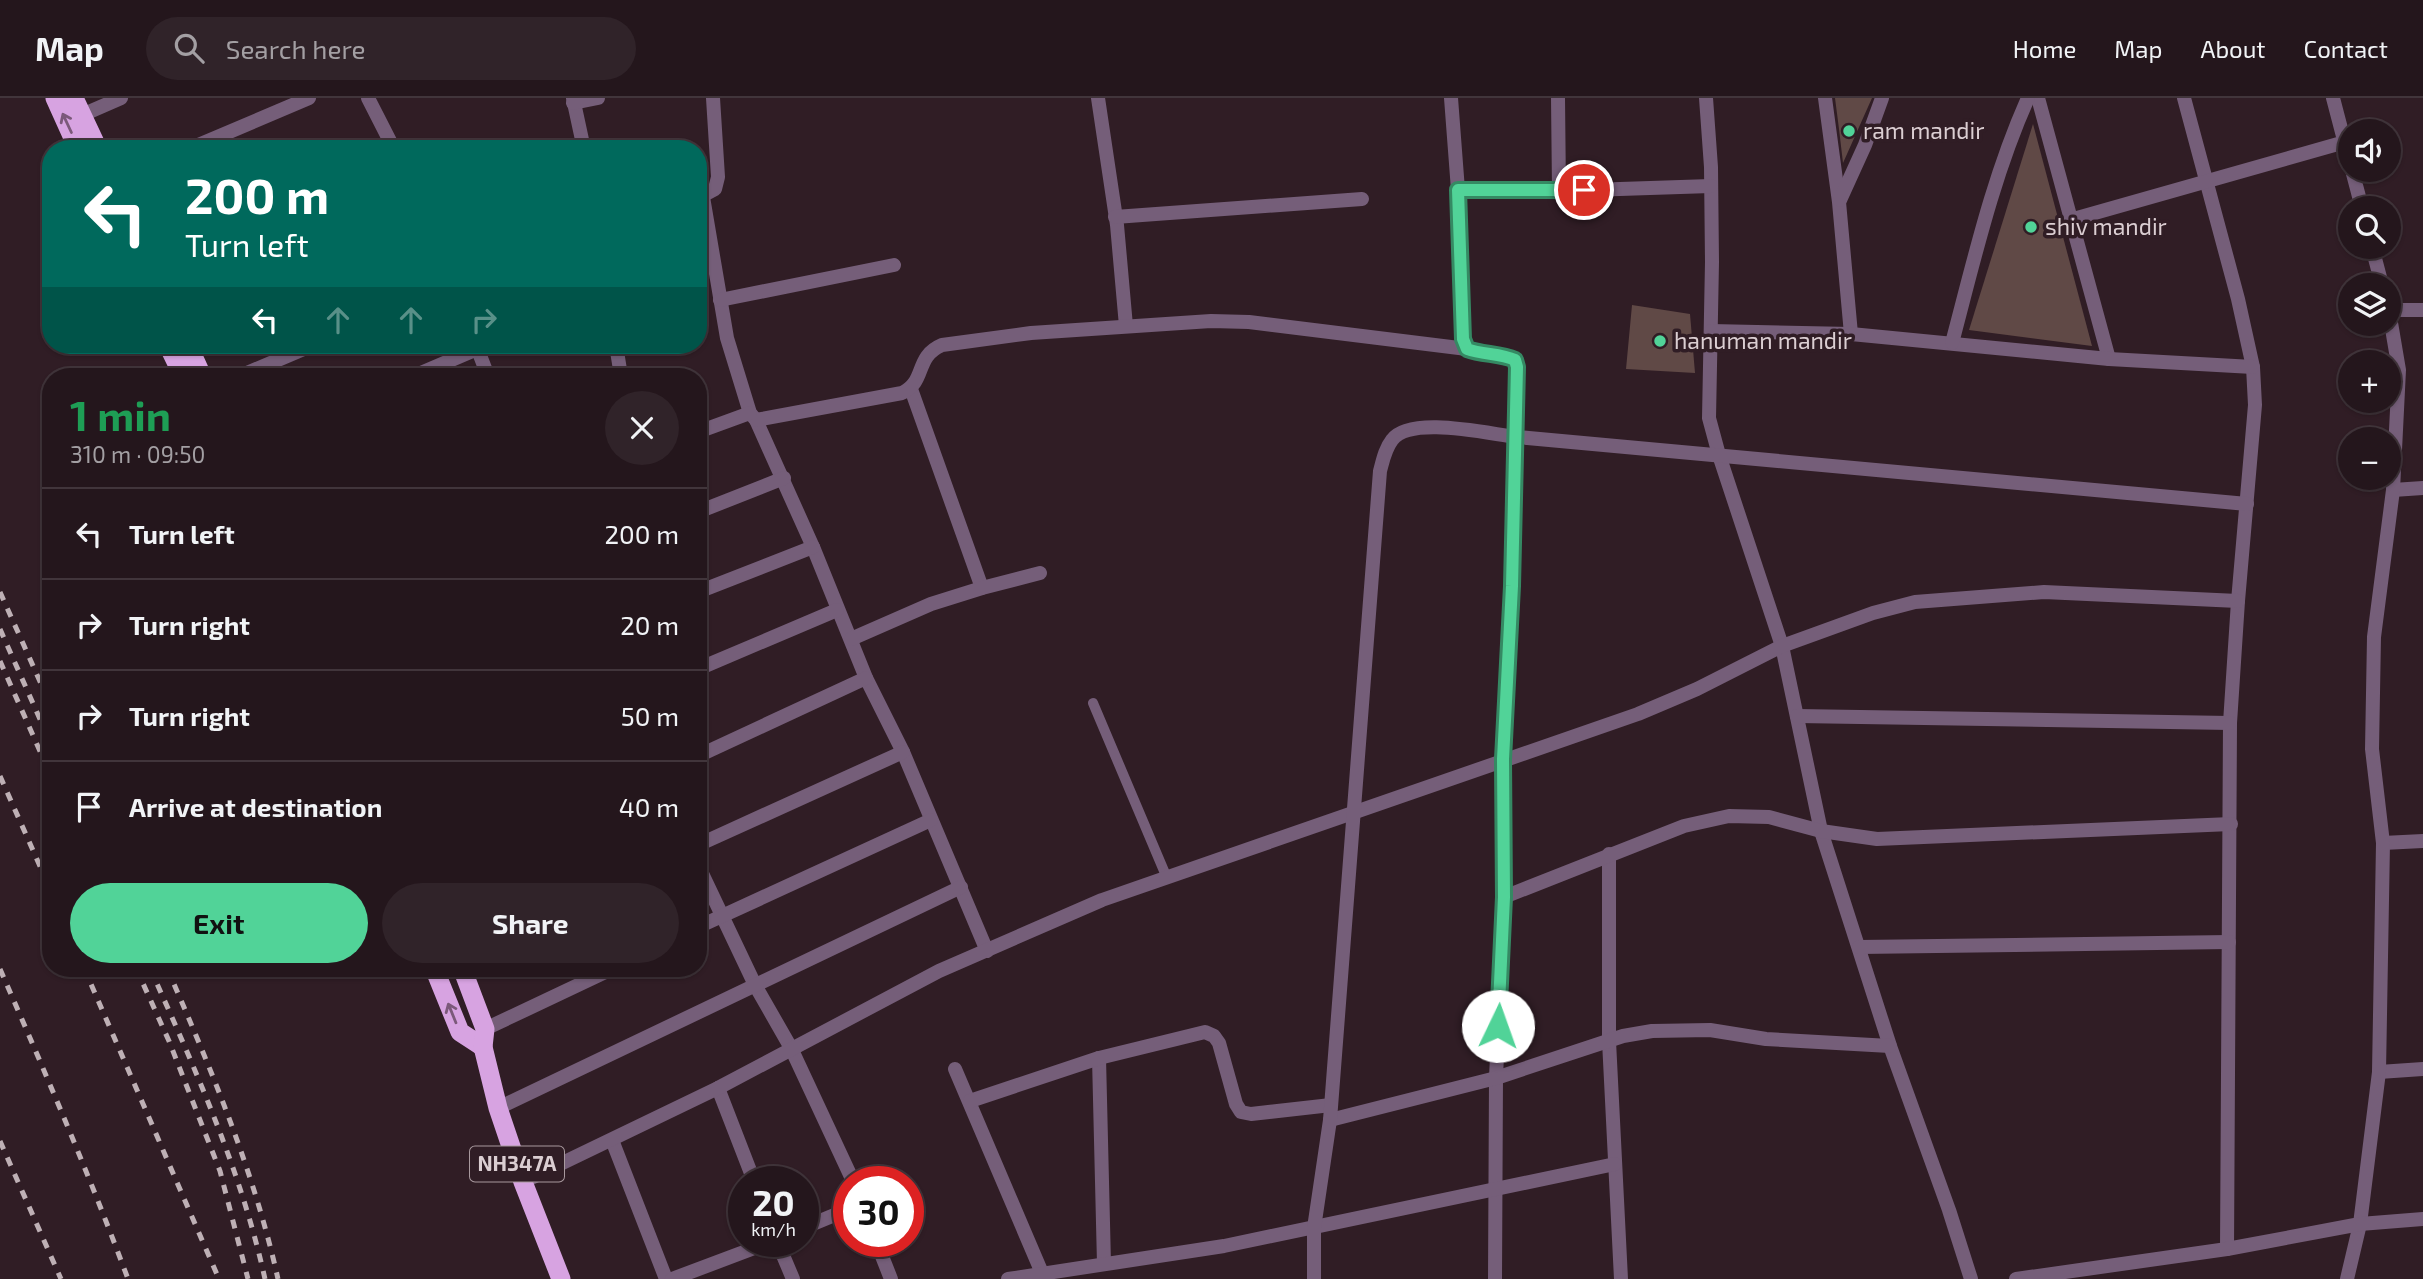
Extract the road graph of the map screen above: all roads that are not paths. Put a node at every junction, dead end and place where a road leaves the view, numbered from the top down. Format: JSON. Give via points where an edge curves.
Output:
{"nodes":[{"id":1,"x":55,"y":98,"type":"edge"},
{"id":2,"x":121,"y":98,"type":"edge"},
{"id":3,"x":309,"y":98,"type":"edge"},
{"id":4,"x":368,"y":98,"type":"edge"},
{"id":5,"x":598,"y":98,"type":"edge"},
{"id":6,"x":713,"y":98,"type":"edge"},
{"id":7,"x":1098,"y":98,"type":"edge"},
{"id":8,"x":1451,"y":98,"type":"edge"},
{"id":9,"x":1558,"y":98,"type":"edge"},
{"id":10,"x":1706,"y":98,"type":"edge"},
{"id":11,"x":1825,"y":98,"type":"edge"},
{"id":12,"x":1882,"y":98,"type":"edge"},
{"id":13,"x":2028,"y":98,"type":"edge"},
{"id":14,"x":2038,"y":98,"type":"edge"},
{"id":15,"x":2184,"y":98,"type":"edge"},
{"id":16,"x":2333,"y":98,"type":"edge"},
{"id":17,"x":573,"y":100,"type":"edge"},
{"id":18,"x":78,"y":107,"type":"edge"},
{"id":19,"x":2339,"y":119,"type":"edge"},
{"id":20,"x":74,"y":140,"type":"edge"},
{"id":21,"x":94,"y":140,"type":"edge"},
{"id":22,"x":210,"y":140,"type":"edge"},
{"id":23,"x":389,"y":140,"type":"edge"},
{"id":24,"x":581,"y":140,"type":"edge"},
{"id":25,"x":2338,"y":144,"type":"edge"},
{"id":26,"x":2207,"y":180,"type":"junction"},
{"id":27,"x":1711,"y":187,"type":"junction"},
{"id":28,"x":1458,"y":190,"type":"junction"},
{"id":29,"x":1559,"y":191,"type":"junction"},
{"id":30,"x":707,"y":194,"type":"edge"},
{"id":31,"x":1362,"y":199,"type":"dead end"},
{"id":32,"x":1839,"y":202,"type":"junction"},
{"id":33,"x":1115,"y":217,"type":"junction"},
{"id":34,"x":2070,"y":220,"type":"junction"},
{"id":35,"x":707,"y":230,"type":"edge"},
{"id":36,"x":894,"y":265,"type":"dead end"},
{"id":37,"x":720,"y":300,"type":"junction"},
{"id":38,"x":2401,"y":310,"type":"edge"},
{"id":39,"x":2423,"y":310,"type":"edge"},
{"id":40,"x":1126,"y":326,"type":"junction"},
{"id":41,"x":1711,"y":331,"type":"junction"},
{"id":42,"x":1851,"y":334,"type":"junction"},
{"id":43,"x":2393,"y":336,"type":"edge"},
{"id":44,"x":1952,"y":343,"type":"junction"},
{"id":45,"x":1467,"y":349,"type":"junction"},
{"id":46,"x":292,"y":354,"type":"edge"},
{"id":47,"x":462,"y":354,"type":"edge"},
{"id":48,"x":2109,"y":359,"type":"junction"},
{"id":49,"x":2253,"y":367,"type":"junction"},
{"id":50,"x":259,"y":368,"type":"edge"},
{"id":51,"x":431,"y":368,"type":"edge"},
{"id":52,"x":911,"y":389,"type":"junction"},
{"id":53,"x":753,"y":417,"type":"junction"},
{"id":54,"x":2396,"y":427,"type":"edge"},
{"id":55,"x":707,"y":430,"type":"edge"},
{"id":56,"x":1517,"y":438,"type":"junction"},
{"id":57,"x":1719,"y":455,"type":"junction"},
{"id":58,"x":784,"y":478,"type":"junction"},
{"id":59,"x":2423,"y":488,"type":"edge"},
{"id":60,"x":2401,"y":489,"type":"edge"},
{"id":61,"x":2393,"y":490,"type":"edge"},
{"id":62,"x":2248,"y":504,"type":"junction"},
{"id":63,"x":707,"y":508,"type":"edge"},
{"id":64,"x":813,"y":547,"type":"junction"},
{"id":65,"x":1040,"y":573,"type":"dead end"},
{"id":66,"x":707,"y":588,"type":"edge"},
{"id":67,"x":982,"y":588,"type":"junction"},
{"id":68,"x":2238,"y":601,"type":"junction"},
{"id":69,"x":837,"y":610,"type":"junction"},
{"id":70,"x":850,"y":639,"type":"junction"},
{"id":71,"x":1782,"y":646,"type":"junction"},
{"id":72,"x":707,"y":665,"type":"edge"},
{"id":73,"x":866,"y":678,"type":"junction"},
{"id":74,"x":1093,"y":703,"type":"dead end"},
{"id":75,"x":1797,"y":716,"type":"junction"},
{"id":76,"x":2231,"y":723,"type":"junction"},
{"id":77,"x":707,"y":752,"type":"edge"},
{"id":78,"x":903,"y":752,"type":"junction"},
{"id":79,"x":1503,"y":759,"type":"junction"},
{"id":80,"x":1354,"y":814,"type":"junction"},
{"id":81,"x":931,"y":820,"type":"junction"},
{"id":82,"x":2231,"y":824,"type":"junction"},
{"id":83,"x":1821,"y":831,"type":"junction"},
{"id":84,"x":707,"y":841,"type":"edge"},
{"id":85,"x":2423,"y":841,"type":"edge"},
{"id":86,"x":2383,"y":843,"type":"junction"},
{"id":87,"x":1609,"y":854,"type":"junction"},
{"id":88,"x":1167,"y":878,"type":"junction"},
{"id":89,"x":707,"y":883,"type":"edge"},
{"id":90,"x":961,"y":887,"type":"junction"},
{"id":91,"x":1504,"y":897,"type":"junction"},
{"id":92,"x":723,"y":916,"type":"junction"},
{"id":93,"x":707,"y":923,"type":"edge"},
{"id":94,"x":2230,"y":942,"type":"junction"},
{"id":95,"x":1859,"y":947,"type":"junction"},
{"id":96,"x":987,"y":951,"type":"junction"},
{"id":97,"x":438,"y":977,"type":"edge"},
{"id":98,"x":465,"y":977,"type":"edge"},
{"id":99,"x":597,"y":977,"type":"edge"},
{"id":100,"x":755,"y":985,"type":"junction"},
{"id":101,"x":484,"y":1038,"type":"junction"},
{"id":102,"x":1609,"y":1041,"type":"junction"},
{"id":103,"x":1890,"y":1046,"type":"junction"},
{"id":104,"x":791,"y":1048,"type":"junction"},
{"id":105,"x":1099,"y":1058,"type":"junction"},
{"id":106,"x":955,"y":1069,"type":"dead end"},
{"id":107,"x":2423,"y":1069,"type":"edge"},
{"id":108,"x":2379,"y":1072,"type":"junction"},
{"id":109,"x":1496,"y":1078,"type":"junction"},
{"id":110,"x":718,"y":1088,"type":"junction"},
{"id":111,"x":970,"y":1101,"type":"junction"},
{"id":112,"x":498,"y":1108,"type":"junction"},
{"id":113,"x":1330,"y":1113,"type":"junction"},
{"id":114,"x":612,"y":1140,"type":"junction"},
{"id":115,"x":1615,"y":1164,"type":"junction"},
{"id":116,"x":748,"y":1166,"type":"edge"},
{"id":117,"x":846,"y":1166,"type":"edge"},
{"id":118,"x":523,"y":1182,"type":"junction"},
{"id":119,"x":1496,"y":1191,"type":"junction"},
{"id":120,"x":2423,"y":1219,"type":"edge"},
{"id":121,"x":2360,"y":1224,"type":"junction"},
{"id":122,"x":1314,"y":1228,"type":"junction"},
{"id":123,"x":2227,"y":1249,"type":"junction"},
{"id":124,"x":732,"y":1257,"type":"edge"},
{"id":125,"x":783,"y":1257,"type":"edge"},
{"id":126,"x":882,"y":1257,"type":"edge"},
{"id":127,"x":1104,"y":1264,"type":"junction"},
{"id":128,"x":1042,"y":1273,"type":"junction"},
{"id":129,"x":2024,"y":1278,"type":"edge"},
{"id":130,"x":561,"y":1279,"type":"edge"},
{"id":131,"x":666,"y":1279,"type":"edge"},
{"id":132,"x":672,"y":1279,"type":"edge"},
{"id":133,"x":793,"y":1279,"type":"edge"},
{"id":134,"x":891,"y":1279,"type":"edge"},
{"id":135,"x":1009,"y":1279,"type":"edge"},
{"id":136,"x":1314,"y":1279,"type":"edge"},
{"id":137,"x":1495,"y":1279,"type":"edge"},
{"id":138,"x":1621,"y":1279,"type":"edge"},
{"id":139,"x":1971,"y":1279,"type":"edge"},
{"id":140,"x":2347,"y":1279,"type":"edge"}],
"edges":[{"from":20,"to":1,"type":"highway","one_way":true},
{"from":2,"to":18,"type":"street"},
{"from":3,"to":22,"type":"street"},
{"from":4,"to":23,"type":"street"},
{"from":5,"to":17,"type":"street"},
{"from":6,"to":30,"type":"street","via":[[718,177],[715,189]]},
{"from":7,"to":33,"type":"street"},
{"from":8,"to":28,"type":"street"},
{"from":9,"to":29,"type":"street"},
{"from":10,"to":27,"type":"street"},
{"from":11,"to":32,"type":"street"},
{"from":12,"to":32,"type":"street"},
{"from":13,"to":44,"type":"street","via":[[1990,201]]},
{"from":14,"to":34,"type":"street"},
{"from":15,"to":26,"type":"street"},
{"from":16,"to":19,"type":"street"},
{"from":17,"to":24,"type":"street"},
{"from":18,"to":21,"type":"highway"},
{"from":25,"to":26,"type":"street"},
{"from":26,"to":34,"type":"street"},
{"from":26,"to":49,"type":"street"},
{"from":27,"to":29,"type":"street"},
{"from":27,"to":41,"type":"street"},
{"from":28,"to":29,"type":"street"},
{"from":28,"to":45,"type":"street"},
{"from":31,"to":33,"type":"street"},
{"from":32,"to":42,"type":"street"},
{"from":33,"to":40,"type":"street"},
{"from":34,"to":48,"type":"street"},
{"from":35,"to":37,"type":"street"},
{"from":36,"to":37,"type":"street"},
{"from":37,"to":53,"type":"street","via":[[727,338]]},
{"from":38,"to":39,"type":"street"},
{"from":40,"to":45,"type":"street","via":[[1249,322]]},
{"from":40,"to":52,"type":"street","via":[[942,345],[926,355]]},
{"from":41,"to":42,"type":"street"},
{"from":41,"to":57,"type":"street","via":[[1709,418]]},
{"from":42,"to":44,"type":"street"},
{"from":43,"to":54,"type":"street","via":[[2399,370]]},
{"from":44,"to":48,"type":"street"},
{"from":45,"to":56,"type":"street","via":[[1515,360]]},
{"from":46,"to":50,"type":"street"},
{"from":47,"to":51,"type":"street"},
{"from":48,"to":49,"type":"street"},
{"from":49,"to":62,"type":"street"},
{"from":52,"to":53,"type":"street"},
{"from":52,"to":67,"type":"street"},
{"from":53,"to":55,"type":"street"},
{"from":53,"to":58,"type":"street"},
{"from":56,"to":57,"type":"street"},
{"from":56,"to":79,"type":"street"},
{"from":56,"to":80,"type":"street","via":[[1416,428],[1392,438],[1385,452]]},
{"from":57,"to":62,"type":"street"},
{"from":57,"to":71,"type":"street"},
{"from":58,"to":63,"type":"street"},
{"from":58,"to":64,"type":"street"},
{"from":59,"to":60,"type":"street"},
{"from":61,"to":86,"type":"street","via":[[2374,637],[2372,749]]},
{"from":62,"to":68,"type":"street"},
{"from":64,"to":66,"type":"street"},
{"from":64,"to":69,"type":"street"},
{"from":65,"to":67,"type":"street"},
{"from":67,"to":70,"type":"street"},
{"from":68,"to":71,"type":"street","via":[[2044,592],[1969,597],[1873,613]]},
{"from":68,"to":76,"type":"street"},
{"from":69,"to":70,"type":"street"},
{"from":69,"to":72,"type":"street"},
{"from":70,"to":73,"type":"street"},
{"from":71,"to":75,"type":"street"},
{"from":71,"to":79,"type":"street","via":[[1638,714]]},
{"from":73,"to":77,"type":"street"},
{"from":73,"to":78,"type":"street"},
{"from":74,"to":88,"type":"lane"},
{"from":75,"to":76,"type":"street"},
{"from":75,"to":83,"type":"street"},
{"from":76,"to":82,"type":"street"},
{"from":78,"to":81,"type":"street"},
{"from":78,"to":84,"type":"street"},
{"from":79,"to":80,"type":"street"},
{"from":79,"to":91,"type":"street"},
{"from":80,"to":88,"type":"street"},
{"from":80,"to":113,"type":"street"},
{"from":81,"to":90,"type":"street"},
{"from":81,"to":92,"type":"street"},
{"from":82,"to":83,"type":"street","via":[[1877,839]]},
{"from":82,"to":94,"type":"street"},
{"from":83,"to":87,"type":"street","via":[[1769,817],[1729,816],[1684,826]]},
{"from":83,"to":95,"type":"street"},
{"from":85,"to":86,"type":"street"},
{"from":86,"to":108,"type":"street"},
{"from":87,"to":91,"type":"street"},
{"from":87,"to":102,"type":"street"},
{"from":88,"to":96,"type":"street","via":[[1102,900]]},
{"from":89,"to":92,"type":"street"},
{"from":90,"to":96,"type":"street"},
{"from":90,"to":100,"type":"street"},
{"from":91,"to":109,"type":"street"},
{"from":92,"to":93,"type":"street"},
{"from":92,"to":100,"type":"street"},
{"from":94,"to":95,"type":"street"},
{"from":94,"to":123,"type":"street"},
{"from":95,"to":103,"type":"street"},
{"from":96,"to":104,"type":"street"},
{"from":101,"to":97,"type":"highway","one_way":true,"via":[[460,1032]]},
{"from":98,"to":101,"type":"highway","number":"NH347A"},
{"from":99,"to":101,"type":"street"},
{"from":100,"to":104,"type":"street"},
{"from":100,"to":112,"type":"street"},
{"from":101,"to":112,"type":"highway","number":"NH347A"},
{"from":102,"to":103,"type":"street","via":[[1681,1029]]},
{"from":102,"to":109,"type":"street"},
{"from":102,"to":115,"type":"street"},
{"from":103,"to":139,"type":"street"},
{"from":104,"to":110,"type":"street"},
{"from":104,"to":117,"type":"street"},
{"from":105,"to":111,"type":"street"},
{"from":105,"to":113,"type":"street","via":[[1205,1032],[1219,1043],[1241,1112]]},
{"from":105,"to":127,"type":"street"},
{"from":106,"to":111,"type":"street"},
{"from":107,"to":108,"type":"street"},
{"from":108,"to":121,"type":"street"},
{"from":109,"to":113,"type":"street"},
{"from":109,"to":119,"type":"street"},
{"from":110,"to":114,"type":"street"},
{"from":110,"to":116,"type":"street"},
{"from":111,"to":128,"type":"street"},
{"from":112,"to":118,"type":"highway","number":"NH347A"},
{"from":113,"to":122,"type":"street"},
{"from":114,"to":118,"type":"street"},
{"from":114,"to":131,"type":"street"},
{"from":115,"to":119,"type":"street"},
{"from":115,"to":138,"type":"street"},
{"from":118,"to":130,"type":"highway","number":"NH347A"},
{"from":119,"to":122,"type":"street"},
{"from":119,"to":137,"type":"street"},
{"from":120,"to":121,"type":"street"},
{"from":121,"to":123,"type":"street"},
{"from":121,"to":140,"type":"street"},
{"from":122,"to":127,"type":"street"},
{"from":122,"to":136,"type":"street"},
{"from":123,"to":129,"type":"street"},
{"from":124,"to":132,"type":"street"},
{"from":125,"to":133,"type":"street"},
{"from":126,"to":134,"type":"street"},
{"from":127,"to":128,"type":"street"},
{"from":128,"to":135,"type":"street"}]}
